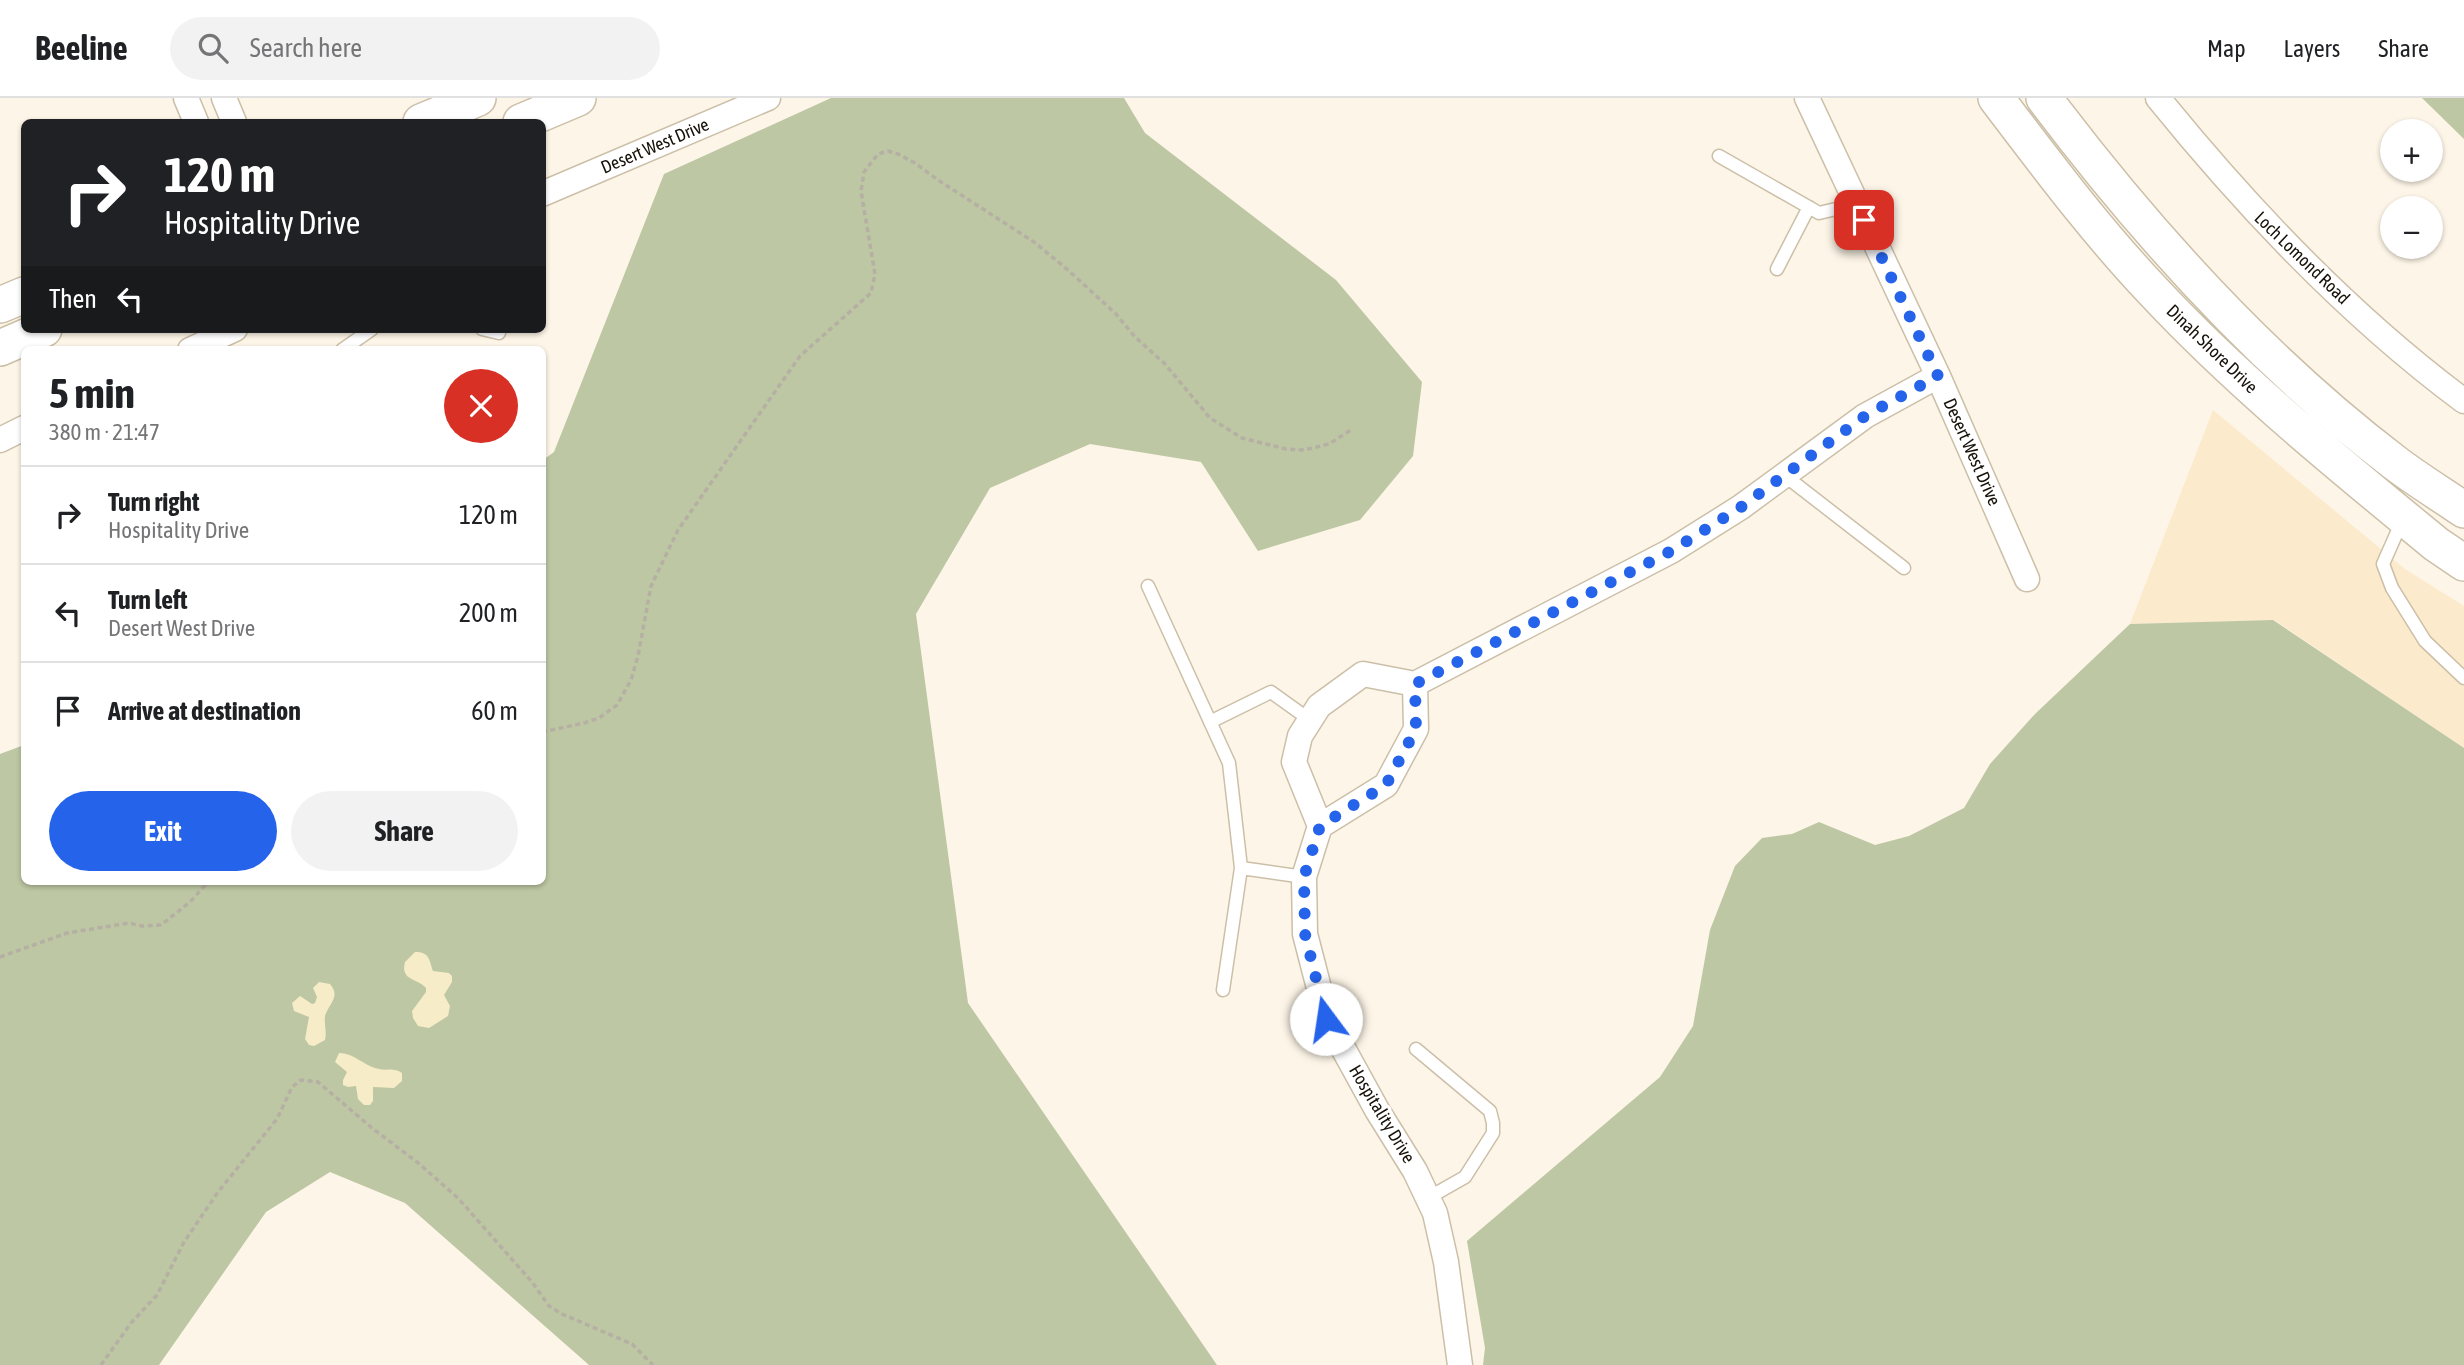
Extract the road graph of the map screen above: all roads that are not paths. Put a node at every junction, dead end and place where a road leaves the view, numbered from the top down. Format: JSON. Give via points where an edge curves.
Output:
{"nodes":[{"id":1,"x":186,"y":98,"type":"edge"},
{"id":2,"x":224,"y":98,"type":"edge"},
{"id":3,"x":478,"y":98,"type":"edge"},
{"id":4,"x":578,"y":98,"type":"edge"},
{"id":5,"x":768,"y":98,"type":"edge"},
{"id":6,"x":1807,"y":98,"type":"edge"},
{"id":7,"x":1997,"y":98,"type":"edge"},
{"id":8,"x":2044,"y":98,"type":"edge"},
{"id":9,"x":2158,"y":98,"type":"edge"},
{"id":10,"x":195,"y":119,"type":"edge"},
{"id":11,"x":233,"y":119,"type":"edge"},
{"id":12,"x":428,"y":119,"type":"edge"},
{"id":13,"x":528,"y":119,"type":"edge"},
{"id":14,"x":1719,"y":156,"type":"dead end"},
{"id":15,"x":546,"y":192,"type":"edge"},
{"id":16,"x":1857,"y":204,"type":"junction"},
{"id":17,"x":1809,"y":207,"type":"junction"},
{"id":18,"x":1777,"y":269,"type":"dead end"},
{"id":19,"x":21,"y":296,"type":"edge"},
{"id":20,"x":0,"y":305,"type":"edge"},
{"id":21,"x":35,"y":333,"type":"edge"},
{"id":22,"x":226,"y":333,"type":"edge"},
{"id":23,"x":366,"y":333,"type":"edge"},
{"id":24,"x":199,"y":346,"type":"edge"},
{"id":25,"x":348,"y":346,"type":"edge"},
{"id":26,"x":0,"y":348,"type":"edge"},
{"id":27,"x":1938,"y":376,"type":"junction"},
{"id":28,"x":2464,"y":401,"type":"edge"},
{"id":29,"x":21,"y":430,"type":"edge"},
{"id":30,"x":0,"y":440,"type":"edge"},
{"id":31,"x":1784,"y":475,"type":"junction"},
{"id":32,"x":2464,"y":510,"type":"edge"},
{"id":33,"x":2404,"y":518,"type":"junction"},
{"id":34,"x":2464,"y":563,"type":"edge"},
{"id":35,"x":1904,"y":568,"type":"dead end"},
{"id":36,"x":2027,"y":579,"type":"dead end"},
{"id":37,"x":1148,"y":586,"type":"dead end"},
{"id":38,"x":2464,"y":678,"type":"edge"},
{"id":39,"x":1415,"y":684,"type":"junction"},
{"id":40,"x":1310,"y":720,"type":"junction"},
{"id":41,"x":1210,"y":722,"type":"junction"},
{"id":42,"x":1320,"y":826,"type":"junction"},
{"id":43,"x":1241,"y":868,"type":"junction"},
{"id":44,"x":1304,"y":877,"type":"junction"},
{"id":45,"x":1223,"y":990,"type":"dead end"},
{"id":46,"x":1416,"y":1049,"type":"dead end"},
{"id":47,"x":1428,"y":1198,"type":"junction"},
{"id":48,"x":1460,"y":1365,"type":"edge"}],
"edges":[{"from":1,"to":10,"type":"street"},
{"from":2,"to":11,"type":"street"},
{"from":3,"to":12,"type":"main road"},
{"from":4,"to":13,"type":"main road"},
{"from":5,"to":15,"type":"street","name":"Desert West Drive"},
{"from":6,"to":16,"type":"street","name":"Desert West Drive"},
{"from":7,"to":33,"type":"main road","name":"Dinah Shore Drive","via":[[2077,206],[2155,293],[2265,400]]},
{"from":8,"to":32,"type":"main road","name":"Dinah Shore Drive","via":[[2120,195],[2296,381],[2394,463]]},
{"from":9,"to":28,"type":"street","name":"Loch Lomond Road","via":[[2252,209],[2357,313]]},
{"from":14,"to":17,"type":"lane"},
{"from":16,"to":17,"type":"lane","via":[[1819,213]]},
{"from":16,"to":27,"type":"street","name":"Desert West Drive"},
{"from":17,"to":18,"type":"lane"},
{"from":19,"to":20,"type":"main road"},
{"from":21,"to":26,"type":"main road"},
{"from":22,"to":24,"type":"street"},
{"from":23,"to":25,"type":"lane"},
{"from":27,"to":31,"type":"street","via":[[1865,416]]},
{"from":27,"to":36,"type":"street","name":"Desert West Drive"},
{"from":29,"to":30,"type":"street"},
{"from":31,"to":35,"type":"lane"},
{"from":31,"to":39,"type":"street","via":[[1671,551]]},
{"from":33,"to":34,"type":"main road","name":"Dinah Shore Drive"},
{"from":33,"to":38,"type":"lane","via":[[2383,564],[2392,588],[2425,641]]},
{"from":37,"to":41,"type":"lane"},
{"from":39,"to":40,"type":"street","via":[[1363,674],[1319,706]]},
{"from":39,"to":42,"type":"street","via":[[1416,729],[1386,785]]},
{"from":40,"to":41,"type":"lane","via":[[1271,692]]},
{"from":40,"to":42,"type":"street","via":[[1300,736],[1294,762]]},
{"from":41,"to":43,"type":"lane","via":[[1229,763]]},
{"from":42,"to":44,"type":"street","name":"Hospitality Drive"},
{"from":43,"to":44,"type":"lane"},
{"from":43,"to":45,"type":"lane"},
{"from":44,"to":47,"type":"street","name":"Hospitality Drive","via":[[1305,934],[1326,1019]]},
{"from":46,"to":47,"type":"lane","via":[[1490,1111],[1493,1123],[1493,1133],[1465,1177]]},
{"from":47,"to":48,"type":"street","name":"Hospitality Drive","via":[[1446,1262]]}]}
